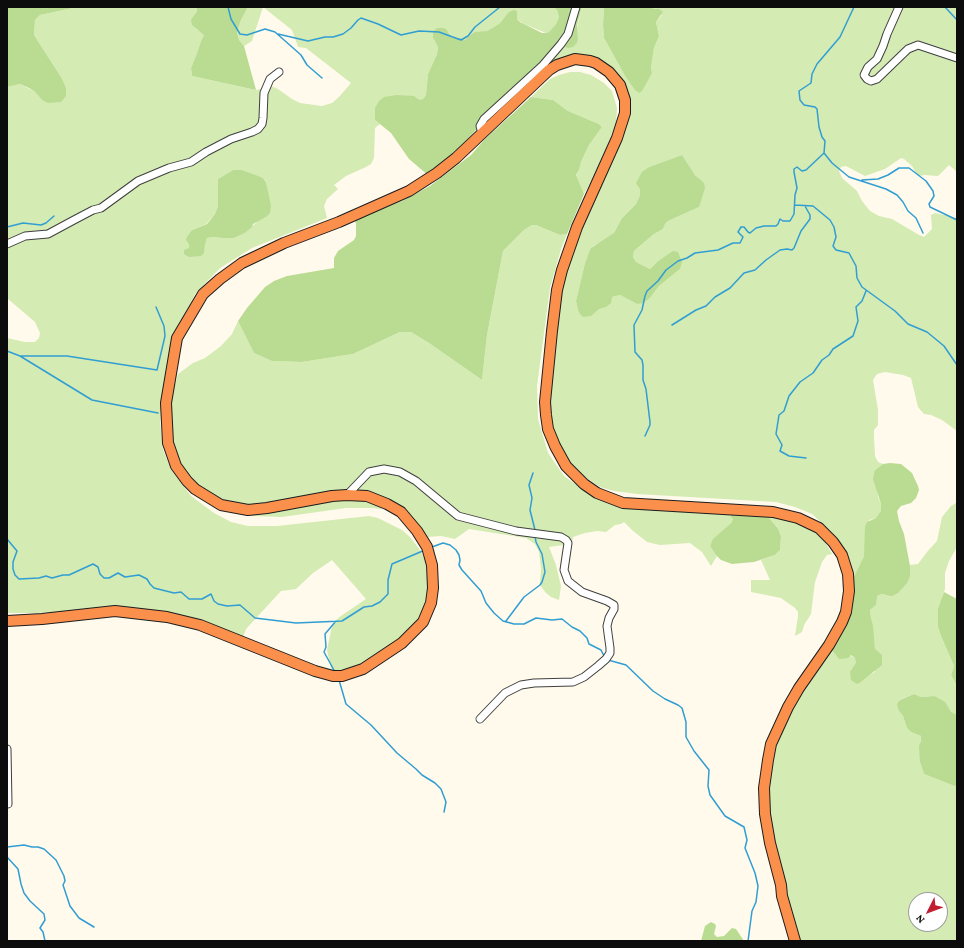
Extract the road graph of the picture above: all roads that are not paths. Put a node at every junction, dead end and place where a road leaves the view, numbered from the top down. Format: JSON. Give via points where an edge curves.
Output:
{"nodes":[{"id":1,"x":576,"y":7,"type":"edge"},
{"id":2,"x":900,"y":7,"type":"edge"},
{"id":3,"x":957,"y":58,"type":"edge"},
{"id":4,"x":279,"y":72,"type":"dead end"},
{"id":5,"x":482,"y":134,"type":"junction"},
{"id":6,"x":7,"y":244,"type":"edge"},
{"id":7,"x":347,"y":495,"type":"junction"},
{"id":8,"x":7,"y":621,"type":"edge"},
{"id":9,"x":480,"y":719,"type":"dead end"},
{"id":10,"x":7,"y":749,"type":"edge"},
{"id":11,"x":8,"y":804,"type":"edge"},
{"id":12,"x":795,"y":941,"type":"edge"}],
"edges":[{"from":1,"to":5,"type":"street","via":[[568,34],[561,44],[543,65],[484,119],[480,126]]},
{"from":2,"to":3,"type":"street","via":[[877,58],[864,75],[867,79],[877,79],[908,49],[918,45]]},
{"from":4,"to":6,"type":"street","via":[[270,79],[264,93],[262,124],[258,129],[231,139],[191,162],[138,181],[101,208],[48,234],[25,236]]},
{"from":5,"to":7,"type":"highway","via":[[437,173],[409,191],[339,222],[290,240],[242,263],[203,294],[177,338],[166,403],[168,443],[176,466],[195,489],[221,505],[248,510]]},
{"from":5,"to":12,"type":"highway","via":[[549,70],[569,60],[582,59],[596,63],[609,72],[623,92],[625,113],[621,129],[577,227],[562,270],[555,302],[546,415],[548,429],[566,466],[590,488],[614,501],[773,512],[798,518],[819,528],[837,548],[845,564],[849,591],[846,612],[837,631],[788,707],[771,744],[766,770],[764,799],[770,843]]},
{"from":7,"to":8,"type":"highway","via":[[367,496],[378,500],[407,518],[427,546],[434,588],[423,622],[402,643],[355,673],[342,676],[323,674],[200,625],[167,617],[115,611]]},
{"from":7,"to":9,"type":"street","via":[[369,472],[384,469],[400,472],[416,481],[458,516],[516,532],[561,537],[568,543],[564,570],[568,581],[582,592],[614,605],[607,626],[610,653],[598,666],[574,682],[521,685],[506,693]]},
{"from":10,"to":11,"type":"street"}]}
